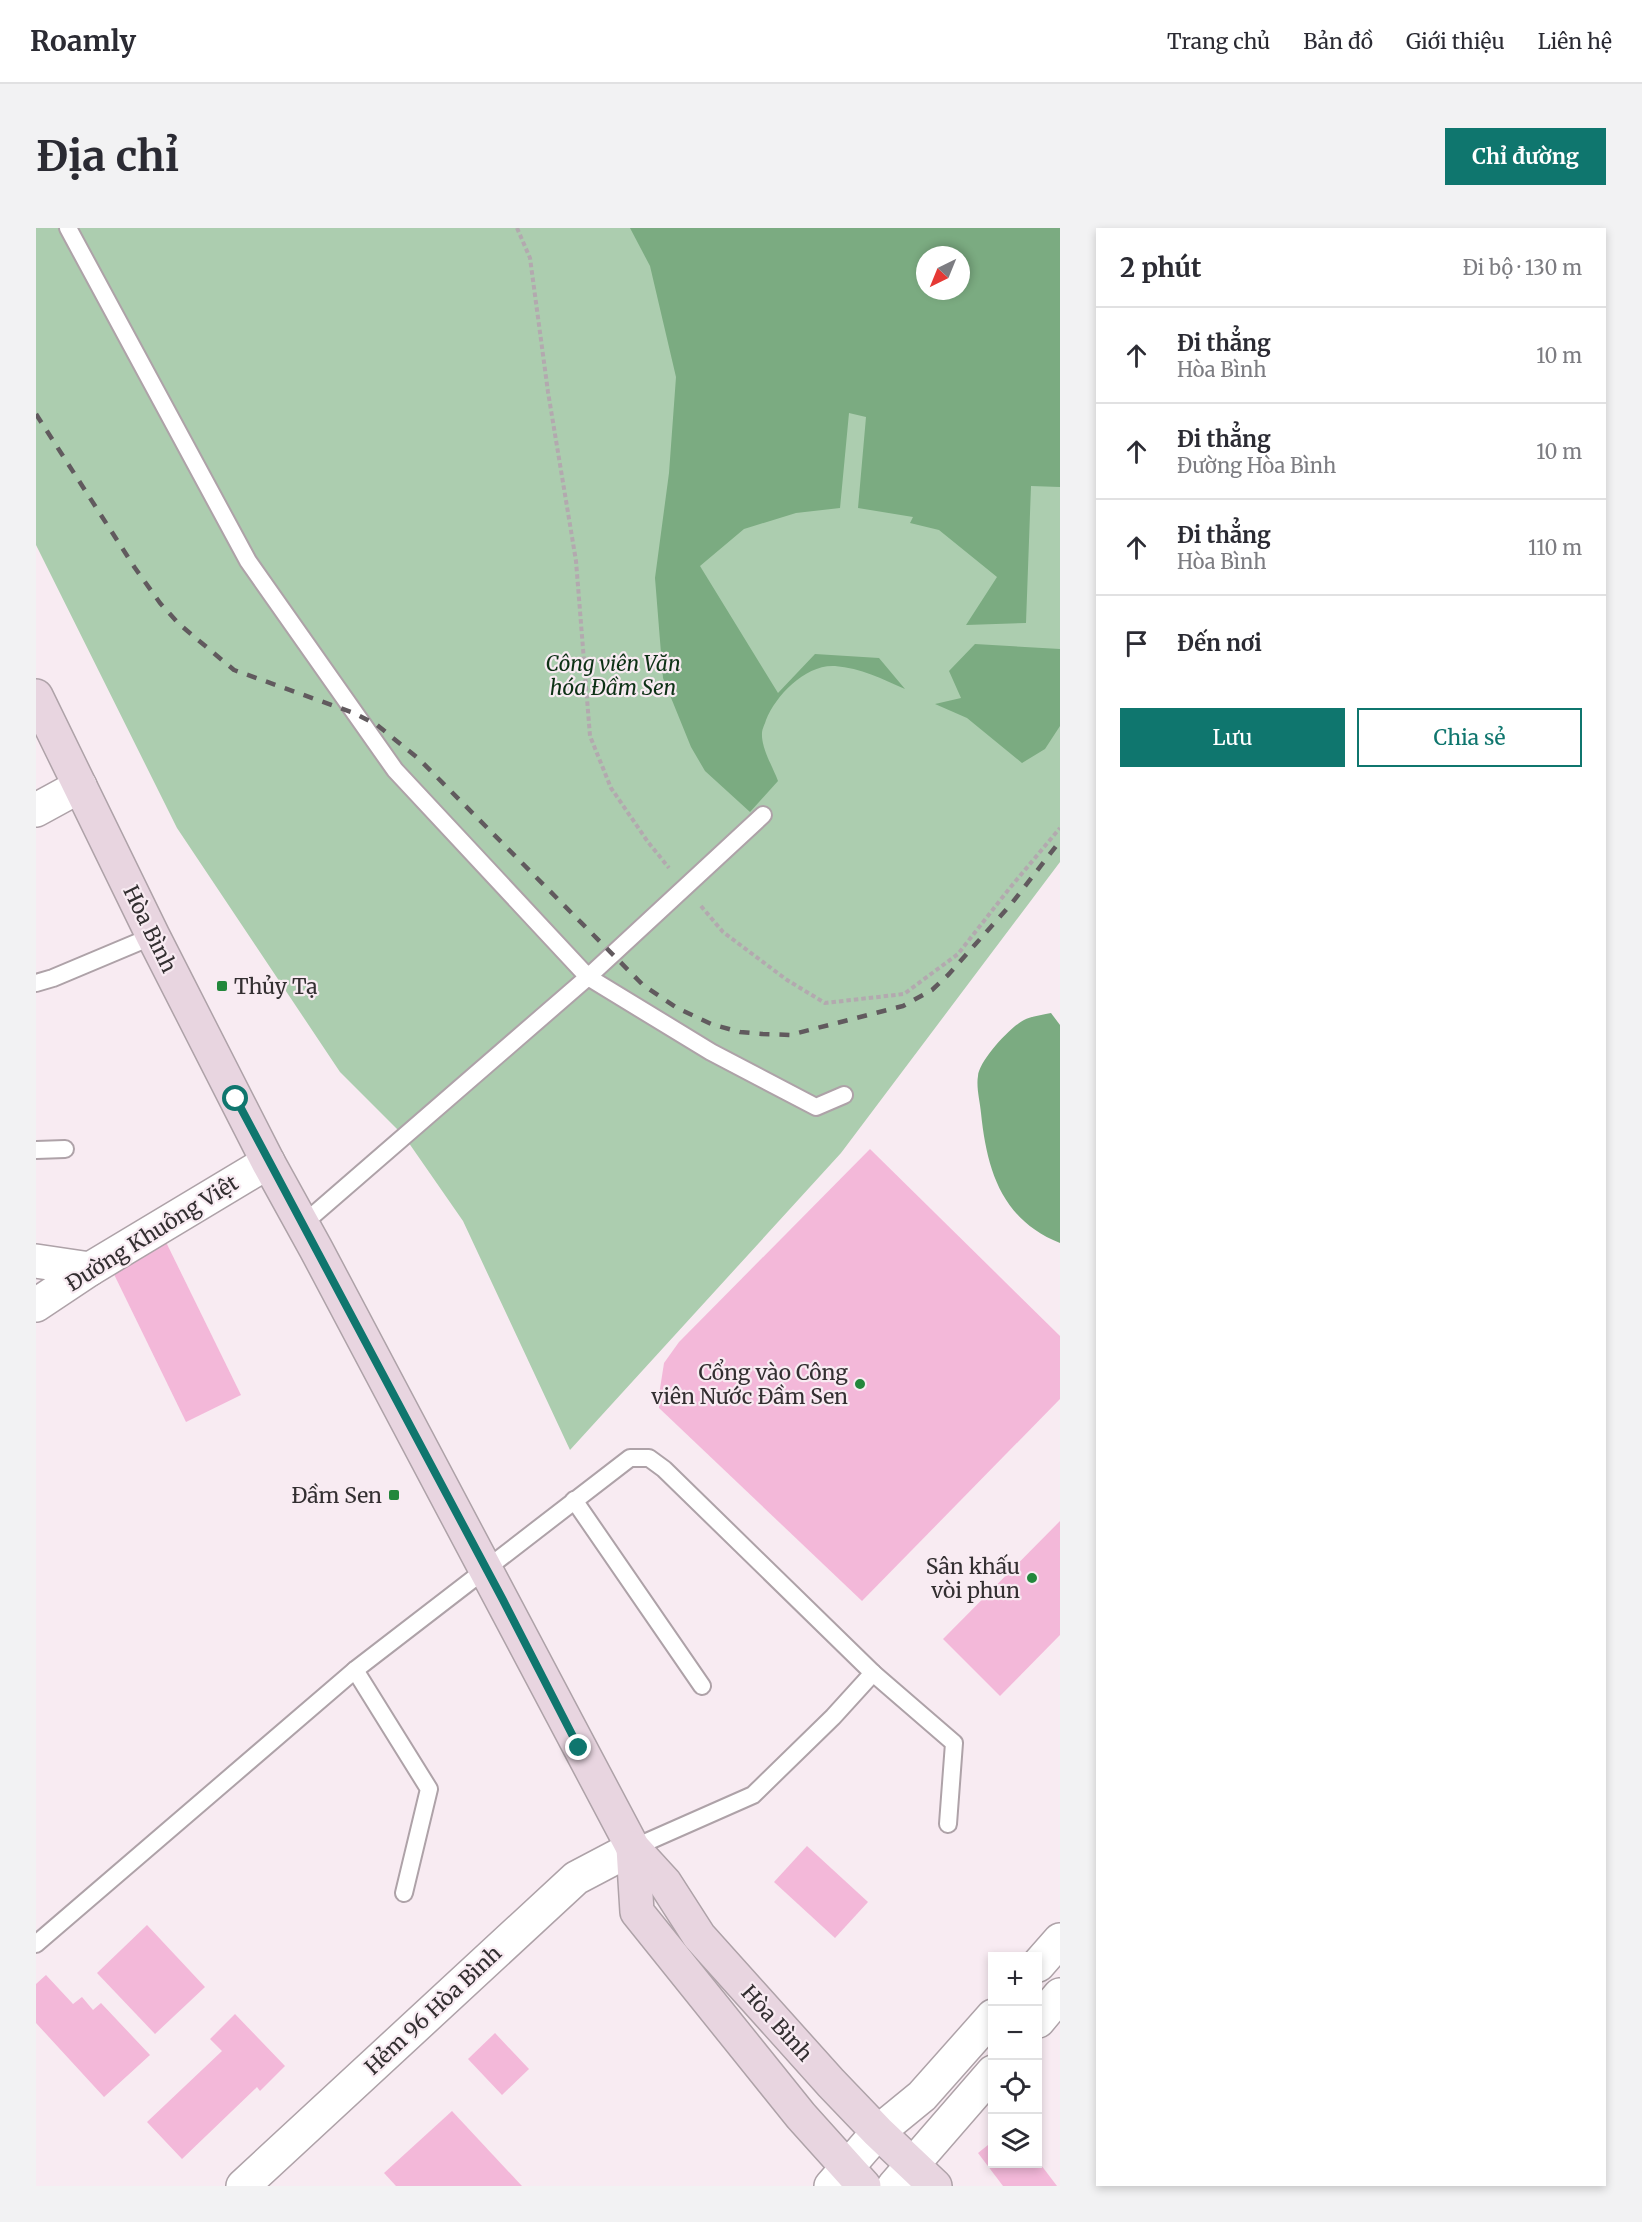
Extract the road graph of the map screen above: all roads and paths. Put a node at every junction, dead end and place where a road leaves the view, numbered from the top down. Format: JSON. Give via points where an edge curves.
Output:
{"nodes":[{"id":1,"x":68,"y":228,"type":"edge"},
{"id":2,"x":517,"y":228,"type":"edge"},
{"id":3,"x":36,"y":696,"type":"edge"},
{"id":4,"x":80,"y":786,"type":"junction"},
{"id":5,"x":36,"y":810,"type":"edge"},
{"id":6,"x":763,"y":815,"type":"dead end"},
{"id":7,"x":1060,"y":828,"type":"edge"},
{"id":8,"x":686,"y":887,"type":"junction"},
{"id":9,"x":153,"y":936,"type":"junction"},
{"id":10,"x":588,"y":977,"type":"junction"},
{"id":11,"x":37,"y":981,"type":"edge"},
{"id":12,"x":844,"y":1095,"type":"dead end"},
{"id":13,"x":65,"y":1149,"type":"dead end"},
{"id":14,"x":36,"y":1150,"type":"edge"},
{"id":15,"x":268,"y":1162,"type":"junction"},
{"id":16,"x":303,"y":1224,"type":"junction"},
{"id":17,"x":36,"y":1261,"type":"edge"},
{"id":18,"x":90,"y":1269,"type":"junction"},
{"id":19,"x":36,"y":1305,"type":"edge"},
{"id":20,"x":574,"y":1500,"type":"junction"},
{"id":21,"x":485,"y":1569,"type":"junction"},
{"id":22,"x":355,"y":1670,"type":"junction"},
{"id":23,"x":873,"y":1673,"type":"junction"},
{"id":24,"x":702,"y":1686,"type":"dead end"},
{"id":25,"x":948,"y":1824,"type":"dead end"},
{"id":26,"x":633,"y":1848,"type":"junction"},
{"id":27,"x":404,"y":1893,"type":"dead end"},
{"id":28,"x":1060,"y":1940,"type":"edge"},
{"id":29,"x":36,"y":1944,"type":"edge"},
{"id":30,"x":1042,"y":1960,"type":"edge"},
{"id":31,"x":1060,"y":1995,"type":"edge"},
{"id":32,"x":1042,"y":2016,"type":"edge"},
{"id":33,"x":988,"y":2022,"type":"edge"},
{"id":34,"x":988,"y":2079,"type":"edge"},
{"id":35,"x":878,"y":2132,"type":"junction"},
{"id":36,"x":914,"y":2179,"type":"edge"},
{"id":37,"x":847,"y":2180,"type":"edge"},
{"id":38,"x":243,"y":2186,"type":"edge"}],
"edges":[{"from":1,"to":10,"type":"lane","via":[[248,561],[395,770]]},
{"from":2,"to":8,"type":"path","via":[[530,258],[576,561],[590,736],[610,788]]},
{"from":3,"to":4,"type":"main road","name":"Hòa Bình"},
{"from":4,"to":5,"type":"street"},
{"from":4,"to":9,"type":"main road","name":"Hòa Bình"},
{"from":6,"to":8,"type":"lane"},
{"from":7,"to":8,"type":"path","via":[[958,954],[904,994],[825,1003],[723,932]]},
{"from":8,"to":10,"type":"lane"},
{"from":9,"to":11,"type":"lane"},
{"from":9,"to":15,"type":"main road","name":"Hòa Bình"},
{"from":10,"to":12,"type":"lane","via":[[711,1052],[816,1107]]},
{"from":10,"to":16,"type":"lane"},
{"from":13,"to":14,"type":"lane"},
{"from":15,"to":16,"type":"main road","name":"Hòa Bình"},
{"from":15,"to":18,"type":"street","name":"Đường Khuông Việt"},
{"from":16,"to":21,"type":"main road","name":"Hòa Bình"},
{"from":17,"to":18,"type":"street"},
{"from":18,"to":19,"type":"street","name":"Đường Khuông Việt"},
{"from":20,"to":21,"type":"lane"},
{"from":20,"to":23,"type":"lane","via":[[630,1458],[649,1458]]},
{"from":20,"to":24,"type":"lane"},
{"from":21,"to":22,"type":"lane"},
{"from":21,"to":26,"type":"main road","name":"Hòa Bình"},
{"from":22,"to":27,"type":"lane","via":[[429,1789]]},
{"from":22,"to":29,"type":"lane"},
{"from":23,"to":25,"type":"lane","via":[[954,1743]]},
{"from":23,"to":26,"type":"lane","via":[[753,1795]]},
{"from":26,"to":35,"type":"main road","name":"Hòa Bình","via":[[666,1883],[699,1936]]},
{"from":26,"to":37,"type":"main road","name":"Hòa Bình","via":[[637,1912],[801,2116]]},
{"from":26,"to":38,"type":"street","name":"Hẻm 96 Hòa Bình","via":[[576,1878]]},
{"from":28,"to":30,"type":"street"},
{"from":31,"to":32,"type":"street"},
{"from":33,"to":35,"type":"street","via":[[922,2096]]},
{"from":34,"to":36,"type":"street"},
{"from":35,"to":36,"type":"main road","name":"Hòa Bình"},
{"from":35,"to":37,"type":"street"}]}
